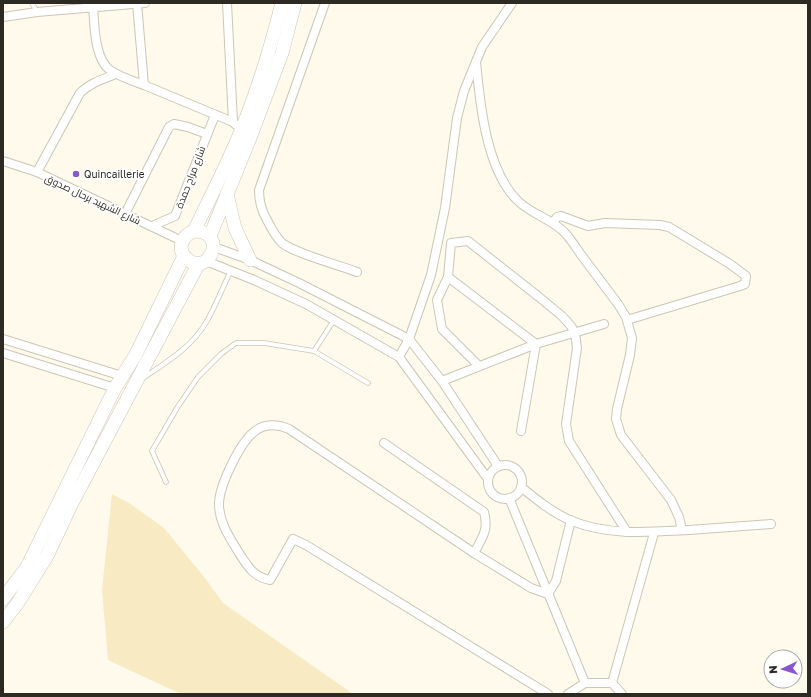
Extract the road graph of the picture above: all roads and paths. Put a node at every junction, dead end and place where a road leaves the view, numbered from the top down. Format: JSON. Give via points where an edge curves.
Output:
{"nodes":[{"id":1,"x":32,"y":3,"type":"edge"},
{"id":2,"x":140,"y":3,"type":"edge"},
{"id":3,"x":227,"y":3,"type":"edge"},
{"id":4,"x":282,"y":3,"type":"edge"},
{"id":5,"x":295,"y":3,"type":"edge"},
{"id":6,"x":325,"y":3,"type":"edge"},
{"id":7,"x":512,"y":3,"type":"edge"},
{"id":8,"x":93,"y":5,"type":"edge"},
{"id":9,"x":37,"y":12,"type":"junction"},
{"id":10,"x":3,"y":17,"type":"edge"},
{"id":11,"x":476,"y":62,"type":"junction"},
{"id":12,"x":116,"y":74,"type":"junction"},
{"id":13,"x":144,"y":85,"type":"junction"},
{"id":14,"x":215,"y":115,"type":"junction"},
{"id":15,"x":237,"y":126,"type":"junction"},
{"id":16,"x":207,"y":134,"type":"junction"},
{"id":17,"x":3,"y":161,"type":"edge"},
{"id":18,"x":37,"y":172,"type":"junction"},
{"id":19,"x":227,"y":194,"type":"junction"},
{"id":20,"x":125,"y":214,"type":"junction"},
{"id":21,"x":553,"y":223,"type":"junction"},
{"id":22,"x":152,"y":226,"type":"junction"},
{"id":23,"x":194,"y":231,"type":"junction"},
{"id":24,"x":182,"y":241,"type":"junction"},
{"id":25,"x":212,"y":242,"type":"junction"},
{"id":26,"x":184,"y":256,"type":"junction"},
{"id":27,"x":250,"y":260,"type":"junction"},
{"id":28,"x":203,"y":262,"type":"junction"},
{"id":29,"x":231,"y":270,"type":"junction"},
{"id":30,"x":357,"y":272,"type":"dead end"},
{"id":31,"x":448,"y":277,"type":"junction"},
{"id":32,"x":334,"y":320,"type":"junction"},
{"id":33,"x":627,"y":320,"type":"junction"},
{"id":34,"x":604,"y":324,"type":"dead end"},
{"id":35,"x":575,"y":333,"type":"junction"},
{"id":36,"x":3,"y":339,"type":"edge"},
{"id":37,"x":409,"y":339,"type":"junction"},
{"id":38,"x":536,"y":344,"type":"junction"},
{"id":39,"x":314,"y":351,"type":"junction"},
{"id":40,"x":3,"y":353,"type":"edge"},
{"id":41,"x":400,"y":357,"type":"junction"},
{"id":42,"x":479,"y":366,"type":"junction"},
{"id":43,"x":122,"y":376,"type":"junction"},
{"id":44,"x":137,"y":381,"type":"junction"},
{"id":45,"x":442,"y":381,"type":"junction"},
{"id":46,"x":368,"y":383,"type":"dead end"},
{"id":47,"x":115,"y":388,"type":"junction"},
{"id":48,"x":521,"y":432,"type":"dead end"},
{"id":49,"x":384,"y":443,"type":"dead end"},
{"id":50,"x":498,"y":466,"type":"junction"},
{"id":51,"x":488,"y":479,"type":"junction"},
{"id":52,"x":166,"y":482,"type":"dead end"},
{"id":53,"x":521,"y":487,"type":"junction"},
{"id":54,"x":509,"y":498,"type":"junction"},
{"id":55,"x":570,"y":520,"type":"junction"},
{"id":56,"x":771,"y":524,"type":"dead end"},
{"id":57,"x":682,"y":530,"type":"junction"},
{"id":58,"x":627,"y":532,"type":"junction"},
{"id":59,"x":654,"y":533,"type":"junction"},
{"id":60,"x":474,"y":553,"type":"junction"},
{"id":61,"x":548,"y":594,"type":"junction"},
{"id":62,"x":3,"y":599,"type":"edge"},
{"id":63,"x":3,"y":622,"type":"edge"},
{"id":64,"x":585,"y":683,"type":"junction"},
{"id":65,"x":612,"y":683,"type":"junction"},
{"id":66,"x":543,"y":693,"type":"edge"},
{"id":67,"x":568,"y":694,"type":"edge"},
{"id":68,"x":622,"y":694,"type":"edge"}],
"edges":[{"from":1,"to":9,"type":"lane"},
{"from":2,"to":8,"type":"street"},
{"from":2,"to":13,"type":"street"},
{"from":3,"to":15,"type":"street"},
{"from":4,"to":15,"type":"main road","via":[[270,50]]},
{"from":5,"to":19,"type":"main road","via":[[282,53]]},
{"from":6,"to":30,"type":"street","via":[[259,190],[259,201],[273,231],[282,243]]},
{"from":7,"to":11,"type":"street","via":[[482,47]]},
{"from":8,"to":9,"type":"street"},
{"from":8,"to":12,"type":"street","via":[[97,51],[108,69]]},
{"from":9,"to":10,"type":"street"},
{"from":11,"to":21,"type":"street","via":[[484,123],[499,174],[519,202],[544,220]]},
{"from":11,"to":37,"type":"street","via":[[456,118],[445,208],[431,275]]},
{"from":12,"to":13,"type":"street"},
{"from":12,"to":18,"type":"street","via":[[93,83],[80,93]]},
{"from":13,"to":14,"type":"street"},
{"from":14,"to":15,"type":"street"},
{"from":14,"to":16,"type":"street","name":"شارع مراح حمدة"},
{"from":15,"to":23,"type":"main road","via":[[228,162]]},
{"from":16,"to":20,"type":"street","via":[[181,125],[174,124],[169,127]]},
{"from":16,"to":22,"type":"street","name":"شارع مراح حمدة","via":[[175,216]]},
{"from":17,"to":18,"type":"street","name":"شارع الشهيد برحال صدوق"},
{"from":18,"to":20,"type":"street","name":"شارع الشهيد برحال صدوق"},
{"from":19,"to":25,"type":"main road"},
{"from":19,"to":27,"type":"main road","via":[[235,228]]},
{"from":20,"to":22,"type":"street","name":"شارع الشهيد برحال صدوق"},
{"from":21,"to":33,"type":"street","via":[[565,234],[618,304]]},
{"from":21,"to":33,"type":"street","via":[[561,216],[588,226],[605,224],[668,227],[746,276],[745,284],[740,286]]},
{"from":22,"to":24,"type":"street","name":"شارع الشهيد برحال صدوق"},
{"from":23,"to":24,"type":"main road"},
{"from":23,"to":25,"type":"main road","via":[[200,231]]},
{"from":24,"to":26,"type":"main road"},
{"from":25,"to":27,"type":"street"},
{"from":25,"to":28,"type":"main road","via":[[210,257]]},
{"from":26,"to":28,"type":"main road","via":[[190,262]]},
{"from":26,"to":43,"type":"main road"},
{"from":27,"to":37,"type":"street"},
{"from":28,"to":29,"type":"street"},
{"from":28,"to":44,"type":"main road"},
{"from":29,"to":32,"type":"street","via":[[300,301]]},
{"from":29,"to":44,"type":"lane","via":[[207,321],[198,334],[170,360]]},
{"from":31,"to":35,"type":"street","via":[[451,243],[468,241],[562,316]]},
{"from":31,"to":38,"type":"street"},
{"from":31,"to":42,"type":"street","via":[[437,300],[442,329]]},
{"from":32,"to":39,"type":"lane"},
{"from":32,"to":41,"type":"street"},
{"from":33,"to":57,"type":"street","via":[[632,338],[617,409],[617,426],[670,500],[679,517]]},
{"from":34,"to":35,"type":"street"},
{"from":35,"to":38,"type":"street"},
{"from":35,"to":58,"type":"street","via":[[577,348],[566,424],[569,441]]},
{"from":36,"to":43,"type":"street"},
{"from":37,"to":41,"type":"street"},
{"from":37,"to":45,"type":"street"},
{"from":38,"to":42,"type":"street"},
{"from":38,"to":48,"type":"street"},
{"from":39,"to":46,"type":"lane"},
{"from":39,"to":52,"type":"lane","via":[[264,343],[236,343],[221,354],[198,377],[152,451]]},
{"from":40,"to":47,"type":"street"},
{"from":41,"to":51,"type":"street"},
{"from":42,"to":45,"type":"street"},
{"from":43,"to":47,"type":"main road"},
{"from":44,"to":63,"type":"main road","via":[[47,556]]},
{"from":45,"to":50,"type":"street"},
{"from":47,"to":62,"type":"main road","via":[[27,567]]},
{"from":49,"to":60,"type":"street","via":[[484,512],[485,532]]},
{"from":50,"to":51,"type":"street","via":[[490,473]]},
{"from":50,"to":53,"type":"street","via":[[509,465],[518,471],[521,476]]},
{"from":51,"to":54,"type":"street","via":[[493,494],[504,499]]},
{"from":53,"to":54,"type":"street","via":[[519,492]]},
{"from":53,"to":55,"type":"street","via":[[542,504]]},
{"from":54,"to":61,"type":"street"},
{"from":55,"to":58,"type":"street","via":[[598,528]]},
{"from":55,"to":61,"type":"street","via":[[556,581]]},
{"from":56,"to":57,"type":"street"},
{"from":57,"to":59,"type":"street"},
{"from":58,"to":59,"type":"street"},
{"from":59,"to":65,"type":"street"},
{"from":60,"to":61,"type":"street","via":[[531,588]]},
{"from":60,"to":66,"type":"street","via":[[289,429],[279,425],[264,426],[254,432],[240,448],[222,485],[219,504],[221,519],[230,539],[249,568],[261,578],[270,580],[293,538]]},
{"from":61,"to":64,"type":"street"},
{"from":64,"to":65,"type":"street"},
{"from":64,"to":67,"type":"street"},
{"from":65,"to":68,"type":"street"}]}
